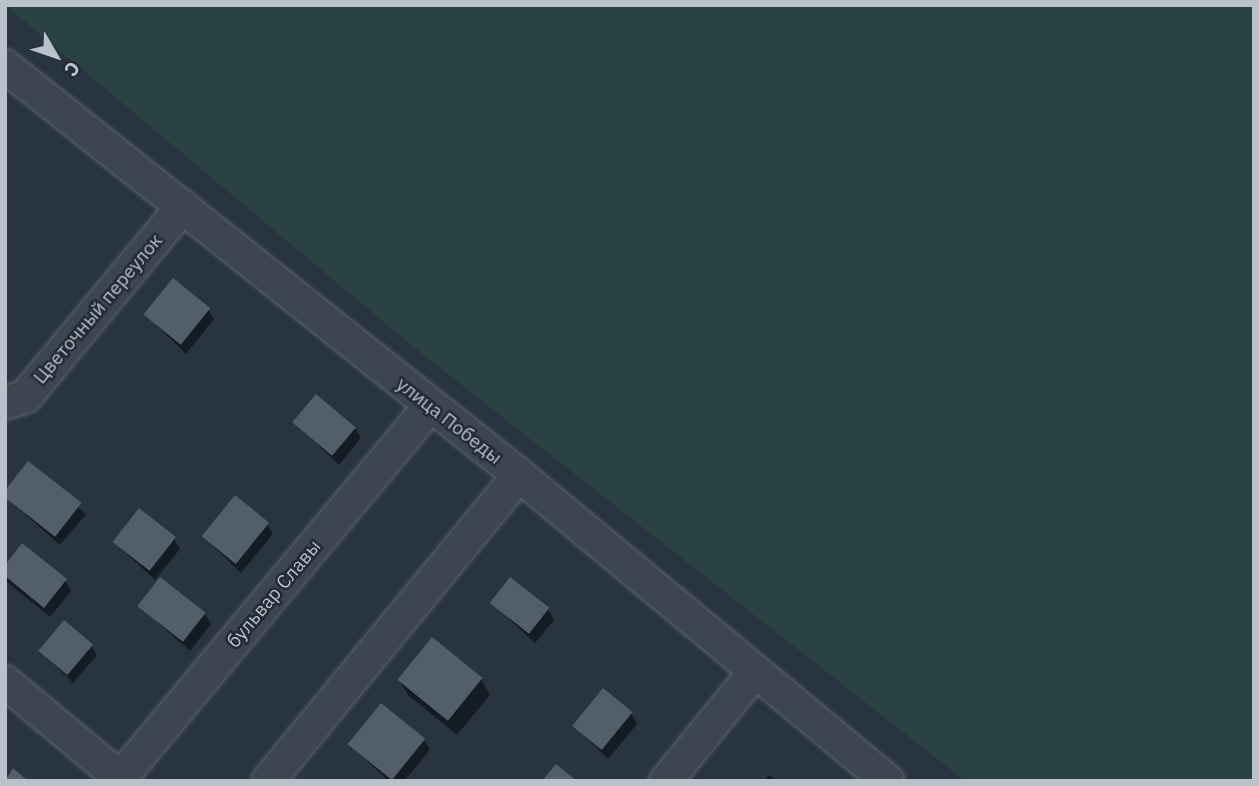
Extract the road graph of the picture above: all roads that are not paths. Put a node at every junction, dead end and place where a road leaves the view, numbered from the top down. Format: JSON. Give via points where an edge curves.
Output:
{"nodes":[{"id":1,"x":5,"y":66,"type":"edge"},
{"id":2,"x":183,"y":206,"type":"junction"},
{"id":3,"x":5,"y":403,"type":"edge"},
{"id":4,"x":430,"y":407,"type":"junction"},
{"id":5,"x":519,"y":475,"type":"junction"},
{"id":6,"x":755,"y":672,"type":"junction"},
{"id":7,"x":5,"y":682,"type":"edge"},
{"id":8,"x":121,"y":780,"type":"edge"},
{"id":9,"x":268,"y":781,"type":"edge"},
{"id":10,"x":666,"y":781,"type":"edge"},
{"id":11,"x":888,"y":781,"type":"edge"}],
"edges":[{"from":1,"to":2,"type":"street","name":"улица Победы"},
{"from":2,"to":3,"type":"street","name":"Цветочный переулок","via":[[26,396]]},
{"from":2,"to":4,"type":"street","name":"улица Победы"},
{"from":4,"to":5,"type":"street","name":"улица Победы"},
{"from":4,"to":8,"type":"street","name":"бульвар Славы"},
{"from":5,"to":6,"type":"street","name":"улица Победы"},
{"from":5,"to":9,"type":"street"},
{"from":6,"to":10,"type":"street"},
{"from":6,"to":11,"type":"street","name":"улица Победы"},
{"from":7,"to":8,"type":"street"}]}
